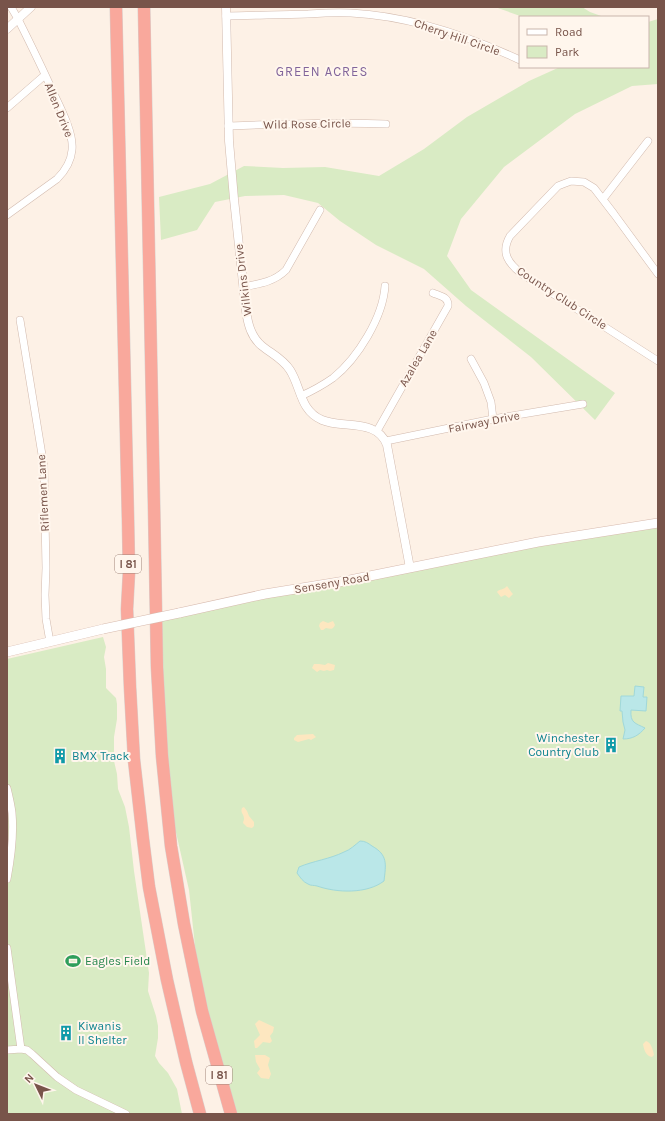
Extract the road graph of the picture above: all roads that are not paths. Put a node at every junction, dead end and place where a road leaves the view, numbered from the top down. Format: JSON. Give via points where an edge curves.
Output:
{"nodes":[{"id":1,"x":10,"y":7,"type":"edge"},
{"id":2,"x":31,"y":7,"type":"edge"},
{"id":3,"x":116,"y":7,"type":"edge"},
{"id":4,"x":144,"y":7,"type":"edge"},
{"id":5,"x":226,"y":7,"type":"edge"},
{"id":6,"x":226,"y":16,"type":"junction"},
{"id":7,"x":18,"y":19,"type":"junction"},
{"id":8,"x":7,"y":29,"type":"edge"},
{"id":9,"x":519,"y":60,"type":"edge"},
{"id":10,"x":45,"y":75,"type":"junction"},
{"id":11,"x":7,"y":108,"type":"edge"},
{"id":12,"x":386,"y":124,"type":"dead end"},
{"id":13,"x":228,"y":126,"type":"junction"},
{"id":14,"x":648,"y":141,"type":"dead end"},
{"id":15,"x":603,"y":199,"type":"junction"},
{"id":16,"x":320,"y":210,"type":"dead end"},
{"id":17,"x":7,"y":216,"type":"edge"},
{"id":18,"x":658,"y":274,"type":"edge"},
{"id":19,"x":385,"y":286,"type":"dead end"},
{"id":20,"x":243,"y":287,"type":"junction"},
{"id":21,"x":433,"y":292,"type":"dead end"},
{"id":22,"x":20,"y":320,"type":"dead end"},
{"id":23,"x":471,"y":359,"type":"dead end"},
{"id":24,"x":658,"y":361,"type":"edge"},
{"id":25,"x":301,"y":396,"type":"junction"},
{"id":26,"x":583,"y":404,"type":"dead end"},
{"id":27,"x":493,"y":419,"type":"junction"},
{"id":28,"x":377,"y":431,"type":"junction"},
{"id":29,"x":386,"y":441,"type":"junction"},
{"id":30,"x":658,"y":523,"type":"edge"},
{"id":31,"x":410,"y":568,"type":"junction"},
{"id":32,"x":50,"y":642,"type":"junction"},
{"id":33,"x":7,"y":652,"type":"edge"},
{"id":34,"x":7,"y":788,"type":"edge"},
{"id":35,"x":7,"y":879,"type":"edge"},
{"id":36,"x":7,"y":948,"type":"edge"},
{"id":37,"x":21,"y":1048,"type":"junction"},
{"id":38,"x":7,"y":1050,"type":"edge"},
{"id":39,"x":126,"y":1114,"type":"edge"},
{"id":40,"x":200,"y":1114,"type":"edge"},
{"id":41,"x":231,"y":1114,"type":"edge"}],
"edges":[{"from":1,"to":7,"type":"street","name":"Allen Drive"},
{"from":2,"to":7,"type":"street"},
{"from":3,"to":40,"type":"highway","number":"I 81","via":[[129,572],[127,609],[134,760],[142,839],[158,933],[177,1027]]},
{"from":4,"to":41,"type":"highway","number":"I 81","via":[[157,667],[162,756],[171,846],[184,924],[202,1011]]},
{"from":5,"to":6,"type":"street","name":"Wilkins Drive"},
{"from":6,"to":9,"type":"street","name":"Cherry Hill Circle","via":[[349,13],[393,17],[445,30]]},
{"from":6,"to":13,"type":"street","name":"Wilkins Drive"},
{"from":7,"to":8,"type":"street"},
{"from":7,"to":10,"type":"street","name":"Allen Drive"},
{"from":10,"to":11,"type":"street"},
{"from":10,"to":17,"type":"street","name":"Allen Drive","via":[[71,135],[71,158],[57,179]]},
{"from":12,"to":13,"type":"street","name":"Wild Rose Circle"},
{"from":13,"to":20,"type":"street","name":"Wilkins Drive"},
{"from":14,"to":15,"type":"street"},
{"from":15,"to":18,"type":"street","name":"Country Club Circle"},
{"from":15,"to":24,"type":"street","name":"Country Club Circle","via":[[594,188],[584,182],[570,181],[563,184],[554,190],[510,236],[506,246],[507,257],[522,274]]},
{"from":16,"to":20,"type":"street","via":[[286,270],[268,282]]},
{"from":19,"to":25,"type":"street","via":[[375,322],[352,359],[322,386]]},
{"from":20,"to":25,"type":"street","name":"Wilkins Drive","via":[[253,336],[289,368]]},
{"from":21,"to":28,"type":"street","name":"Azalea Lane","via":[[446,298],[448,306]]},
{"from":22,"to":32,"type":"street","name":"Riflemen Lane","via":[[44,467],[45,595]]},
{"from":23,"to":27,"type":"street","via":[[491,402]]},
{"from":25,"to":28,"type":"street","name":"Wilkins Drive","via":[[307,409],[323,421]]},
{"from":26,"to":27,"type":"street","name":"Fairway Drive"},
{"from":27,"to":29,"type":"street","name":"Fairway Drive"},
{"from":28,"to":29,"type":"street"},
{"from":29,"to":31,"type":"street"},
{"from":30,"to":31,"type":"main road","name":"Senseny Road","via":[[538,542]]},
{"from":31,"to":32,"type":"main road","name":"Senseny Road","bridge":true,"via":[[265,594]]},
{"from":32,"to":33,"type":"main road","name":"Senseny Road"},
{"from":34,"to":35,"type":"street","via":[[12,812],[12,832]]},
{"from":36,"to":37,"type":"street"},
{"from":37,"to":38,"type":"street"},
{"from":37,"to":39,"type":"street","via":[[76,1090]]}]}
